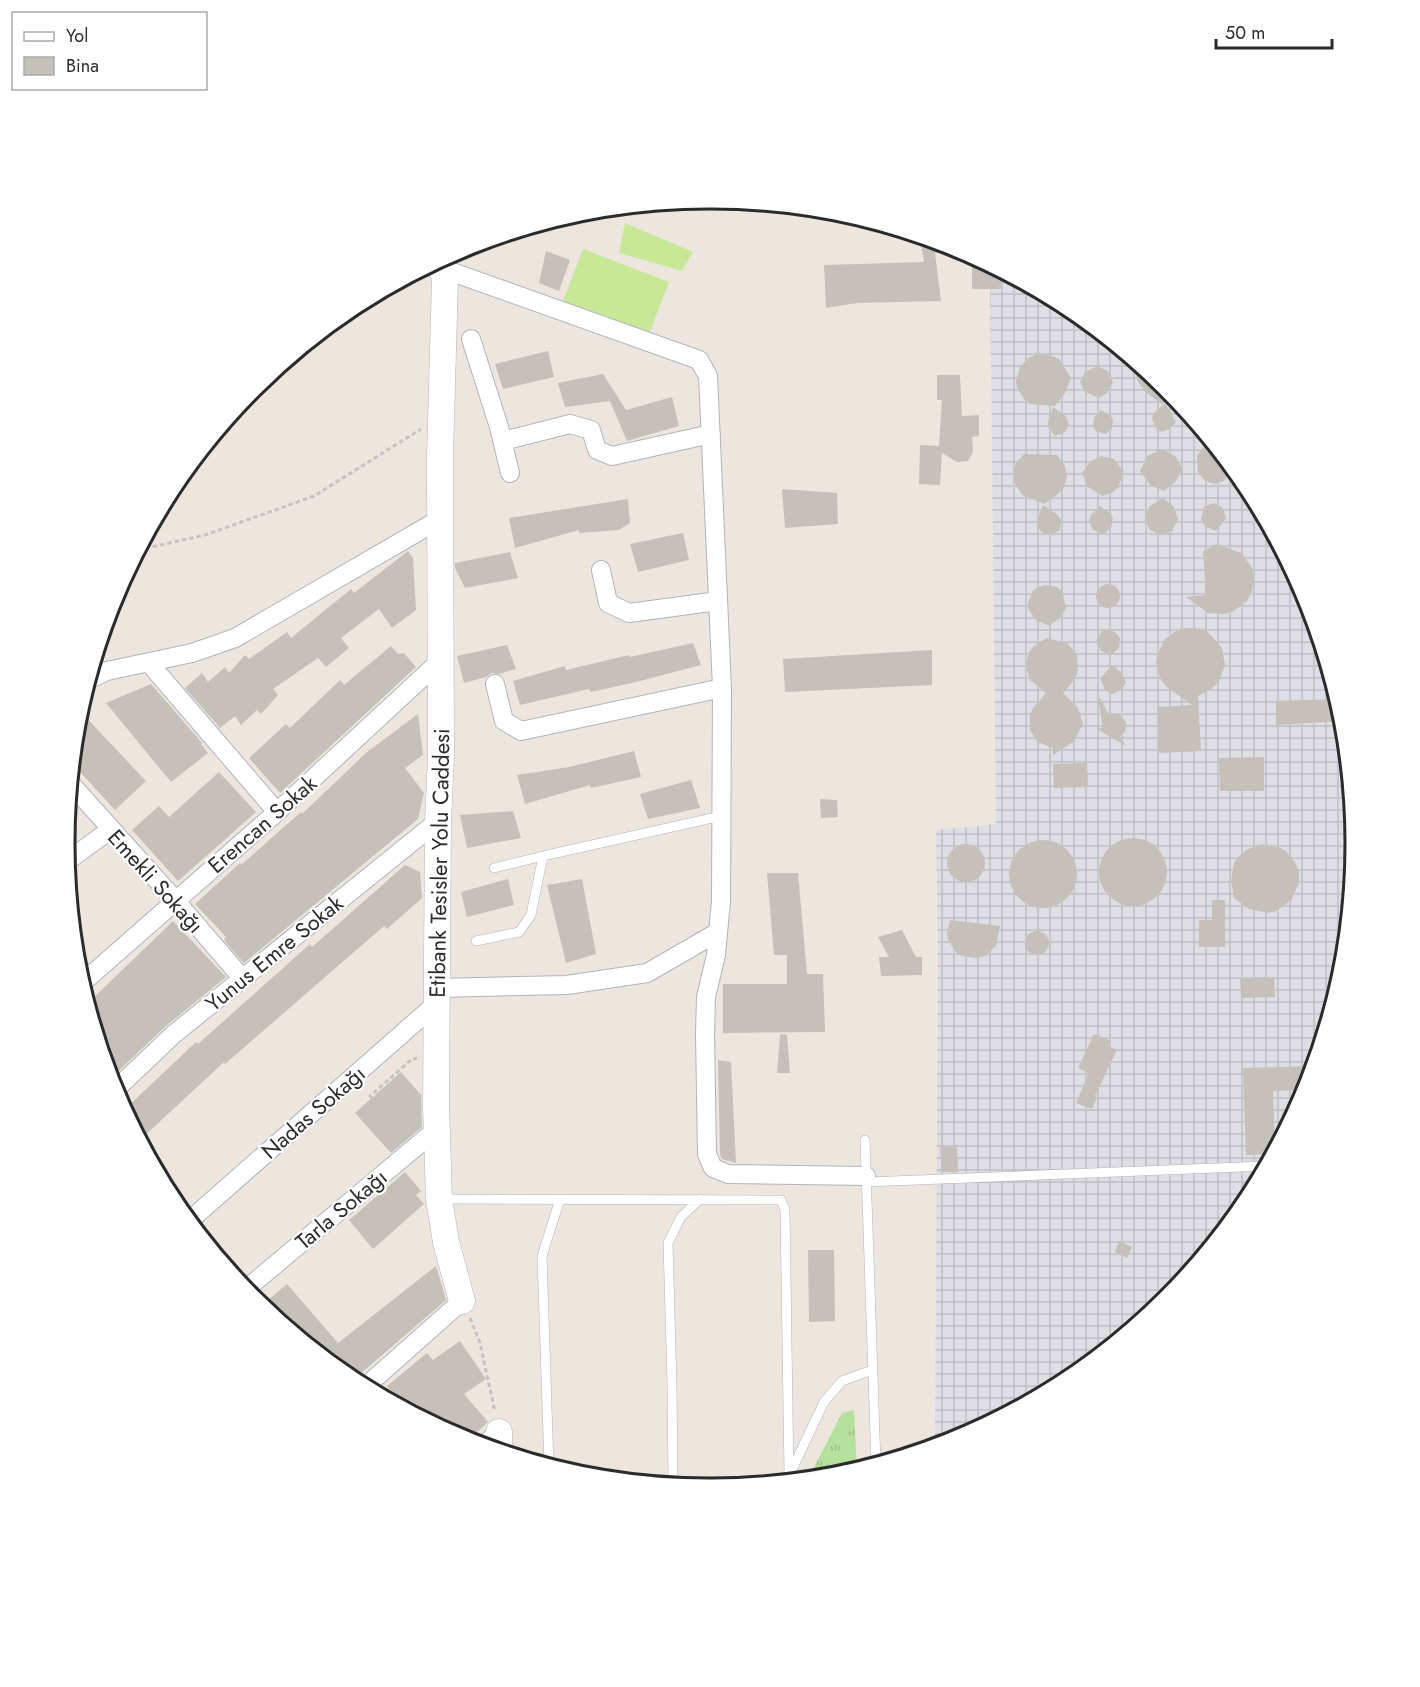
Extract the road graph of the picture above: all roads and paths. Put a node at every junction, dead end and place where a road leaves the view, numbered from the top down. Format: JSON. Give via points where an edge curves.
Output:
{"nodes":[{"id":1,"x":446,"y":266,"type":"edge"},
{"id":2,"x":441,"y":268,"type":"edge"},
{"id":3,"x":471,"y":339,"type":"dead end"},
{"id":4,"x":441,"y":417,"type":"junction"},
{"id":5,"x":711,"y":434,"type":"junction"},
{"id":6,"x":502,"y":441,"type":"junction"},
{"id":7,"x":510,"y":473,"type":"dead end"},
{"id":8,"x":440,"y":519,"type":"junction"},
{"id":9,"x":148,"y":548,"type":"edge"},
{"id":10,"x":601,"y":570,"type":"dead end"},
{"id":11,"x":718,"y":601,"type":"junction"},
{"id":12,"x":440,"y":661,"type":"junction"},
{"id":13,"x":149,"y":663,"type":"junction"},
{"id":14,"x":98,"y":675,"type":"edge"},
{"id":15,"x":495,"y":684,"type":"dead end"},
{"id":16,"x":722,"y":688,"type":"junction"},
{"id":17,"x":77,"y":791,"type":"edge"},
{"id":18,"x":277,"y":813,"type":"junction"},
{"id":19,"x":722,"y":816,"type":"junction"},
{"id":20,"x":438,"y":821,"type":"junction"},
{"id":21,"x":110,"y":830,"type":"junction"},
{"id":22,"x":75,"y":855,"type":"edge"},
{"id":23,"x":543,"y":856,"type":"junction"},
{"id":24,"x":494,"y":868,"type":"dead end"},
{"id":25,"x":175,"y":900,"type":"junction"},
{"id":26,"x":718,"y":932,"type":"junction"},
{"id":27,"x":476,"y":940,"type":"dead end"},
{"id":28,"x":89,"y":977,"type":"edge"},
{"id":29,"x":242,"y":978,"type":"junction"},
{"id":30,"x":438,"y":995,"type":"junction"},
{"id":31,"x":437,"y":1047,"type":"junction"},
{"id":32,"x":122,"y":1084,"type":"edge"},
{"id":33,"x":372,"y":1098,"type":"dead end"},
{"id":34,"x":437,"y":1129,"type":"junction"},
{"id":35,"x":865,"y":1140,"type":"dead end"},
{"id":36,"x":1254,"y":1170,"type":"edge"},
{"id":37,"x":866,"y":1179,"type":"junction"},
{"id":38,"x":439,"y":1199,"type":"junction"},
{"id":39,"x":560,"y":1199,"type":"junction"},
{"id":40,"x":700,"y":1199,"type":"junction"},
{"id":41,"x":195,"y":1215,"type":"edge"},
{"id":42,"x":253,"y":1284,"type":"edge"},
{"id":43,"x":462,"y":1301,"type":"junction"},
{"id":44,"x":872,"y":1370,"type":"junction"},
{"id":45,"x":372,"y":1381,"type":"edge"},
{"id":46,"x":494,"y":1440,"type":"edge"},
{"id":47,"x":876,"y":1457,"type":"edge"},
{"id":48,"x":549,"y":1458,"type":"edge"},
{"id":49,"x":788,"y":1473,"type":"edge"},
{"id":50,"x":790,"y":1473,"type":"edge"},
{"id":51,"x":673,"y":1477,"type":"edge"}],
"edges":[{"from":1,"to":5,"type":"street","via":[[699,360],[708,376]]},
{"from":2,"to":4,"type":"street","name":"Etibank Tesisler Yolu Caddesi","via":[[445,279]]},
{"from":3,"to":6,"type":"street"},
{"from":4,"to":8,"type":"street","name":"Etibank Tesisler Yolu Caddesi"},
{"from":4,"to":9,"type":"path","via":[[314,496],[205,535]]},
{"from":5,"to":6,"type":"street","via":[[612,456],[597,450],[591,430],[570,424]]},
{"from":5,"to":11,"type":"street"},
{"from":6,"to":7,"type":"street"},
{"from":8,"to":12,"type":"street","name":"Etibank Tesisler Yolu Caddesi"},
{"from":8,"to":13,"type":"street","via":[[236,638]]},
{"from":10,"to":11,"type":"street","via":[[608,603],[629,613]]},
{"from":11,"to":16,"type":"street"},
{"from":12,"to":18,"type":"street","name":"Erencan Sokak"},
{"from":12,"to":20,"type":"street","name":"Etibank Tesisler Yolu Caddesi"},
{"from":13,"to":14,"type":"street"},
{"from":13,"to":18,"type":"street"},
{"from":15,"to":16,"type":"street","via":[[504,721],[521,731]]},
{"from":16,"to":19,"type":"street"},
{"from":17,"to":21,"type":"street","name":"Emekli Sokağı"},
{"from":18,"to":25,"type":"street","name":"Erencan Sokak"},
{"from":19,"to":23,"type":"lane"},
{"from":19,"to":26,"type":"street"},
{"from":20,"to":29,"type":"street","name":"Yunus Emre Sokak"},
{"from":20,"to":30,"type":"street","name":"Etibank Tesisler Yolu Caddesi"},
{"from":21,"to":22,"type":"street"},
{"from":21,"to":25,"type":"street","name":"Emekli Sokağı"},
{"from":23,"to":24,"type":"lane"},
{"from":23,"to":27,"type":"lane","via":[[531,915],[519,932]]},
{"from":25,"to":28,"type":"street","name":"Erencan Sokak"},
{"from":25,"to":29,"type":"street","name":"Emekli Sokağı"},
{"from":26,"to":30,"type":"street","via":[[647,973],[567,985]]},
{"from":26,"to":37,"type":"street","via":[[706,997],[705,1034],[707,1154],[713,1168],[728,1174]]},
{"from":29,"to":32,"type":"street","name":"Yunus Emre Sokak"},
{"from":30,"to":31,"type":"street","name":"Etibank Tesisler Yolu Caddesi"},
{"from":30,"to":41,"type":"street","name":"Nadas Sokağı"},
{"from":31,"to":33,"type":"path","via":[[411,1060]]},
{"from":31,"to":34,"type":"street","name":"Etibank Tesisler Yolu Caddesi"},
{"from":34,"to":38,"type":"street","name":"Etibank Tesisler Yolu Caddesi"},
{"from":34,"to":42,"type":"street","name":"Tarla Sokağı"},
{"from":35,"to":37,"type":"lane"},
{"from":36,"to":37,"type":"lane"},
{"from":37,"to":44,"type":"lane"},
{"from":38,"to":39,"type":"lane"},
{"from":38,"to":43,"type":"street","name":"Etibank Tesisler Yolu Caddesi"},
{"from":39,"to":40,"type":"lane"},
{"from":39,"to":48,"type":"lane","via":[[542,1256]]},
{"from":40,"to":49,"type":"lane","via":[[781,1200],[785,1210]]},
{"from":40,"to":51,"type":"lane","via":[[681,1217],[668,1243]]},
{"from":43,"to":45,"type":"street"},
{"from":43,"to":46,"type":"path","via":[[480,1343]]},
{"from":44,"to":47,"type":"lane"},
{"from":44,"to":50,"type":"lane","via":[[842,1381],[824,1402]]}]}
